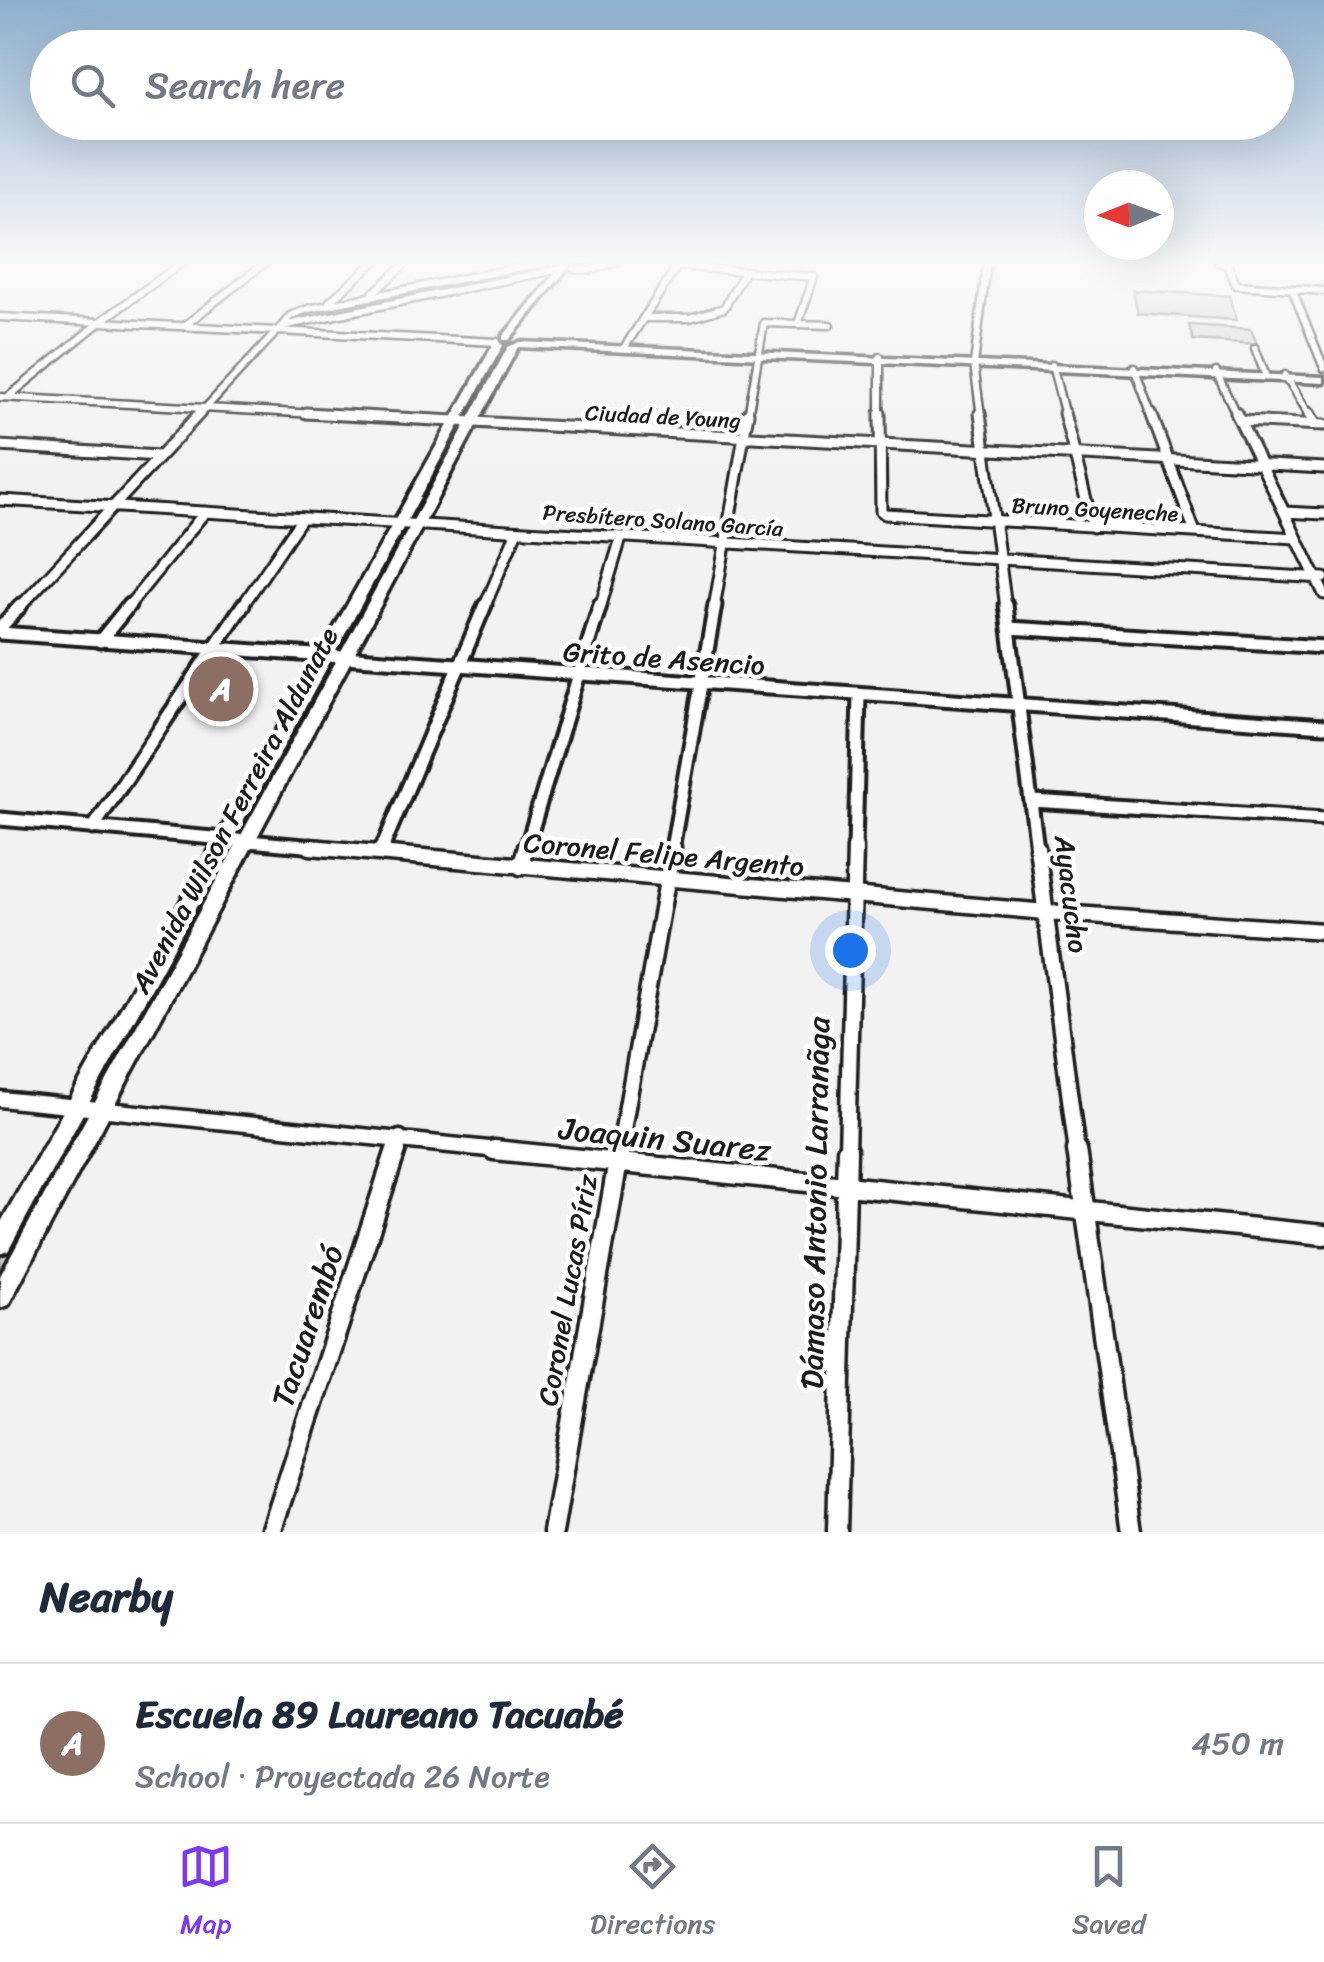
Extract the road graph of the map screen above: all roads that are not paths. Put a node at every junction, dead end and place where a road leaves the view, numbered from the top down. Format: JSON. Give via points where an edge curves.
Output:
{"nodes":[{"id":1,"x":86,"y":333,"type":"edge"},
{"id":2,"x":275,"y":333,"type":"edge"},
{"id":3,"x":371,"y":333,"type":"edge"},
{"id":4,"x":518,"y":333,"type":"edge"},
{"id":5,"x":633,"y":333,"type":"edge"},
{"id":6,"x":762,"y":333,"type":"edge"},
{"id":7,"x":978,"y":333,"type":"edge"},
{"id":8,"x":1310,"y":333,"type":"edge"},
{"id":9,"x":511,"y":342,"type":"junction"},
{"id":10,"x":1313,"y":342,"type":"junction"},
{"id":11,"x":1324,"y":342,"type":"edge"},
{"id":12,"x":625,"y":347,"type":"junction"},
{"id":13,"x":1254,"y":348,"type":"dead end"},
{"id":14,"x":758,"y":353,"type":"junction"},
{"id":15,"x":880,"y":358,"type":"junction"},
{"id":16,"x":974,"y":363,"type":"junction"},
{"id":17,"x":1052,"y":366,"type":"junction"},
{"id":18,"x":1324,"y":368,"type":"edge"},
{"id":19,"x":1134,"y":370,"type":"junction"},
{"id":20,"x":1217,"y":373,"type":"junction"},
{"id":21,"x":1265,"y":374,"type":"junction"},
{"id":22,"x":1286,"y":377,"type":"junction"},
{"id":23,"x":1324,"y":378,"type":"edge"},
{"id":24,"x":3,"y":399,"type":"edge"},
{"id":25,"x":204,"y":408,"type":"junction"},
{"id":26,"x":1240,"y":421,"type":"junction"},
{"id":27,"x":464,"y":422,"type":"junction"},
{"id":28,"x":1320,"y":425,"type":"edge"},
{"id":29,"x":743,"y":438,"type":"junction"},
{"id":30,"x":881,"y":445,"type":"junction"},
{"id":31,"x":0,"y":446,"type":"edge"},
{"id":32,"x":985,"y":450,"type":"junction"},
{"id":33,"x":1074,"y":454,"type":"junction"},
{"id":34,"x":159,"y":456,"type":"junction"},
{"id":35,"x":1167,"y":459,"type":"junction"},
{"id":36,"x":1261,"y":464,"type":"junction"},
{"id":37,"x":1324,"y":468,"type":"edge"},
{"id":38,"x":0,"y":500,"type":"edge"},
{"id":39,"x":12,"y":501,"type":"junction"},
{"id":40,"x":112,"y":507,"type":"junction"},
{"id":41,"x":0,"y":512,"type":"edge"},
{"id":42,"x":205,"y":512,"type":"junction"},
{"id":43,"x":1284,"y":512,"type":"junction"},
{"id":44,"x":1324,"y":514,"type":"edge"},
{"id":45,"x":302,"y":518,"type":"junction"},
{"id":46,"x":994,"y":522,"type":"junction"},
{"id":47,"x":408,"y":524,"type":"junction"},
{"id":48,"x":1093,"y":527,"type":"junction"},
{"id":49,"x":517,"y":531,"type":"junction"},
{"id":50,"x":1195,"y":532,"type":"junction"},
{"id":51,"x":621,"y":538,"type":"junction"},
{"id":52,"x":1296,"y":538,"type":"junction"},
{"id":53,"x":725,"y":544,"type":"junction"},
{"id":54,"x":999,"y":560,"type":"junction"},
{"id":55,"x":1320,"y":578,"type":"edge"},
{"id":56,"x":1324,"y":594,"type":"edge"},
{"id":57,"x":1009,"y":628,"type":"junction"},
{"id":58,"x":0,"y":631,"type":"edge"},
{"id":59,"x":100,"y":640,"type":"junction"},
{"id":60,"x":1324,"y":647,"type":"edge"},
{"id":61,"x":214,"y":649,"type":"junction"},
{"id":62,"x":326,"y":658,"type":"junction"},
{"id":63,"x":344,"y":659,"type":"junction"},
{"id":64,"x":459,"y":667,"type":"junction"},
{"id":65,"x":579,"y":675,"type":"junction"},
{"id":66,"x":702,"y":683,"type":"junction"},
{"id":67,"x":859,"y":695,"type":"junction"},
{"id":68,"x":1018,"y":706,"type":"junction"},
{"id":69,"x":1324,"y":726,"type":"edge"},
{"id":70,"x":1032,"y":801,"type":"junction"},
{"id":71,"x":0,"y":819,"type":"edge"},
{"id":72,"x":1324,"y":819,"type":"edge"},
{"id":73,"x":94,"y":828,"type":"junction"},
{"id":74,"x":222,"y":840,"type":"junction"},
{"id":75,"x":244,"y":842,"type":"junction"},
{"id":76,"x":380,"y":853,"type":"junction"},
{"id":77,"x":520,"y":868,"type":"junction"},
{"id":78,"x":669,"y":880,"type":"junction"},
{"id":79,"x":852,"y":894,"type":"junction"},
{"id":80,"x":1046,"y":912,"type":"junction"},
{"id":81,"x":1324,"y":932,"type":"edge"},
{"id":82,"x":0,"y":1099,"type":"edge"},
{"id":83,"x":76,"y":1106,"type":"junction"},
{"id":84,"x":102,"y":1109,"type":"junction"},
{"id":85,"x":400,"y":1138,"type":"junction"},
{"id":86,"x":617,"y":1162,"type":"junction"},
{"id":87,"x":846,"y":1186,"type":"junction"},
{"id":88,"x":1085,"y":1213,"type":"junction"},
{"id":89,"x":1324,"y":1235,"type":"edge"},
{"id":90,"x":0,"y":1244,"type":"edge"},
{"id":91,"x":0,"y":1298,"type":"edge"},
{"id":92,"x":272,"y":1532,"type":"edge"},
{"id":93,"x":553,"y":1532,"type":"edge"},
{"id":94,"x":837,"y":1532,"type":"edge"},
{"id":95,"x":1132,"y":1532,"type":"edge"}],
"edges":[{"from":1,"to":24,"type":"street"},
{"from":2,"to":25,"type":"street"},
{"from":3,"to":9,"type":"street"},
{"from":4,"to":9,"type":"street","name":"Avenida Wilson Ferreira Aldunate"},
{"from":5,"to":12,"type":"street"},
{"from":6,"to":14,"type":"street"},
{"from":7,"to":16,"type":"street","name":"Ayacucho"},
{"from":8,"to":10,"type":"street"},
{"from":9,"to":12,"type":"street"},
{"from":9,"to":27,"type":"street","name":"Avenida Wilson Ferreira Aldunate"},
{"from":10,"to":11,"type":"street"},
{"from":10,"to":18,"type":"street"},
{"from":12,"to":14,"type":"street"},
{"from":13,"to":21,"type":"street"},
{"from":14,"to":15,"type":"street"},
{"from":14,"to":29,"type":"street","name":"Coronel Lucas Píriz"},
{"from":15,"to":16,"type":"street"},
{"from":15,"to":30,"type":"street"},
{"from":16,"to":17,"type":"street"},
{"from":16,"to":32,"type":"street","name":"Ayacucho"},
{"from":17,"to":19,"type":"street"},
{"from":17,"to":33,"type":"street"},
{"from":19,"to":20,"type":"street"},
{"from":19,"to":35,"type":"street"},
{"from":20,"to":21,"type":"street"},
{"from":20,"to":22,"type":"street"},
{"from":20,"to":26,"type":"street"},
{"from":21,"to":22,"type":"street"},
{"from":22,"to":23,"type":"street"},
{"from":22,"to":28,"type":"street"},
{"from":24,"to":25,"type":"street","name":"Ciudad de Young"},
{"from":25,"to":27,"type":"street","name":"Ciudad de Young"},
{"from":25,"to":34,"type":"street"},
{"from":26,"to":28,"type":"street"},
{"from":26,"to":36,"type":"street"},
{"from":27,"to":29,"type":"street","name":"Ciudad de Young"},
{"from":27,"to":47,"type":"street","name":"Avenida Wilson Ferreira Aldunate"},
{"from":29,"to":30,"type":"street","name":"Ciudad de Young"},
{"from":29,"to":53,"type":"street","name":"Coronel Lucas Píriz"},
{"from":30,"to":32,"type":"street","name":"Ciudad de Young"},
{"from":30,"to":46,"type":"street","name":"Bruno Goyeneche","via":[[881,512]]},
{"from":31,"to":34,"type":"street"},
{"from":32,"to":33,"type":"street","name":"Ciudad de Young"},
{"from":32,"to":46,"type":"street","name":"Ayacucho"},
{"from":33,"to":35,"type":"street","name":"Ciudad de Young"},
{"from":33,"to":48,"type":"street"},
{"from":34,"to":40,"type":"street"},
{"from":35,"to":36,"type":"street","name":"Ciudad de Young"},
{"from":35,"to":50,"type":"street"},
{"from":36,"to":37,"type":"street","name":"Ciudad de Young"},
{"from":36,"to":43,"type":"street"},
{"from":38,"to":39,"type":"street","name":"Presbítero Solano García"},
{"from":39,"to":40,"type":"street","name":"Presbítero Solano García"},
{"from":39,"to":41,"type":"street"},
{"from":40,"to":42,"type":"street","name":"Presbítero Solano García"},
{"from":40,"to":58,"type":"street"},
{"from":42,"to":45,"type":"street","name":"Presbítero Solano García"},
{"from":42,"to":59,"type":"street"},
{"from":43,"to":44,"type":"street"},
{"from":43,"to":52,"type":"street"},
{"from":45,"to":47,"type":"street","name":"Presbítero Solano García"},
{"from":45,"to":61,"type":"street"},
{"from":46,"to":48,"type":"street","name":"Bruno Goyeneche"},
{"from":46,"to":54,"type":"street","name":"Ayacucho"},
{"from":47,"to":49,"type":"street","name":"Presbítero Solano García"},
{"from":47,"to":62,"type":"street","name":"Avenida Wilson Ferreira Aldunate"},
{"from":47,"to":63,"type":"street","name":"Avenida Wilson Ferreira Aldunate"},
{"from":48,"to":50,"type":"street","name":"Bruno Goyeneche"},
{"from":49,"to":51,"type":"street","name":"Presbítero Solano García"},
{"from":49,"to":64,"type":"street"},
{"from":50,"to":52,"type":"street","name":"Bruno Goyeneche"},
{"from":51,"to":53,"type":"street","name":"Presbítero Solano García"},
{"from":51,"to":65,"type":"street"},
{"from":52,"to":55,"type":"street"},
{"from":53,"to":54,"type":"street","name":"Presbítero Solano García"},
{"from":53,"to":66,"type":"street","name":"Coronel Lucas Píriz"},
{"from":54,"to":55,"type":"street","name":"Presbítero Solano García"},
{"from":54,"to":57,"type":"street","name":"Ayacucho"},
{"from":55,"to":56,"type":"street"},
{"from":57,"to":60,"type":"street"},
{"from":57,"to":68,"type":"street","name":"Ayacucho"},
{"from":58,"to":59,"type":"street","name":"Grito de Asencio"},
{"from":59,"to":61,"type":"street","name":"Grito de Asencio"},
{"from":61,"to":62,"type":"street","name":"Grito de Asencio"},
{"from":61,"to":73,"type":"street"},
{"from":62,"to":63,"type":"street","name":"Grito de Asencio"},
{"from":62,"to":74,"type":"street","name":"Avenida Wilson Ferreira Aldunate"},
{"from":63,"to":64,"type":"street","name":"Grito de Asencio"},
{"from":63,"to":75,"type":"street","name":"Avenida Wilson Ferreira Aldunate"},
{"from":64,"to":65,"type":"street","name":"Grito de Asencio"},
{"from":64,"to":76,"type":"street"},
{"from":65,"to":66,"type":"street","name":"Grito de Asencio"},
{"from":65,"to":77,"type":"street"},
{"from":66,"to":67,"type":"street","name":"Grito de Asencio"},
{"from":66,"to":78,"type":"street","name":"Coronel Lucas Píriz"},
{"from":67,"to":68,"type":"street","name":"Grito de Asencio"},
{"from":67,"to":79,"type":"street","name":"Dámaso Antonio Larranãga"},
{"from":68,"to":69,"type":"street","name":"Grito de Asencio"},
{"from":68,"to":70,"type":"street","name":"Ayacucho"},
{"from":70,"to":72,"type":"street"},
{"from":70,"to":80,"type":"street","name":"Ayacucho"},
{"from":71,"to":73,"type":"street","name":"Coronel Felipe Argento"},
{"from":73,"to":74,"type":"street","name":"Coronel Felipe Argento"},
{"from":74,"to":75,"type":"street","name":"Coronel Felipe Argento"},
{"from":74,"to":83,"type":"street","name":"Avenida Wilson Ferreira Aldunate"},
{"from":75,"to":76,"type":"street","name":"Coronel Felipe Argento"},
{"from":75,"to":84,"type":"street","name":"Avenida Wilson Ferreira Aldunate"},
{"from":76,"to":77,"type":"street","name":"Coronel Felipe Argento"},
{"from":77,"to":78,"type":"street","name":"Coronel Felipe Argento"},
{"from":78,"to":79,"type":"street","name":"Coronel Felipe Argento"},
{"from":78,"to":86,"type":"street","name":"Coronel Lucas Píriz"},
{"from":79,"to":80,"type":"street","name":"Coronel Felipe Argento"},
{"from":79,"to":87,"type":"street","name":"Dámaso Antonio Larranãga"},
{"from":80,"to":81,"type":"street","name":"Coronel Felipe Argento"},
{"from":80,"to":88,"type":"street","name":"Ayacucho"},
{"from":82,"to":83,"type":"street","name":"Joaquin Suarez"},
{"from":83,"to":84,"type":"street","name":"Joaquin Suarez"},
{"from":83,"to":90,"type":"street","name":"Avenida Wilson Ferreira Aldunate"},
{"from":84,"to":85,"type":"street","name":"Joaquin Suarez"},
{"from":84,"to":91,"type":"street","name":"Avenida Wilson Ferreira Aldunate"},
{"from":85,"to":86,"type":"street","name":"Joaquin Suarez"},
{"from":85,"to":92,"type":"street","name":"Tacuarembó"},
{"from":86,"to":87,"type":"street","name":"Joaquin Suarez"},
{"from":86,"to":93,"type":"street","name":"Coronel Lucas Píriz"},
{"from":87,"to":88,"type":"street","name":"Joaquin Suarez"},
{"from":87,"to":94,"type":"street","name":"Dámaso Antonio Larranãga"},
{"from":88,"to":89,"type":"street","name":"Joaquin Suarez"},
{"from":88,"to":95,"type":"street","name":"Ayacucho"}]}
